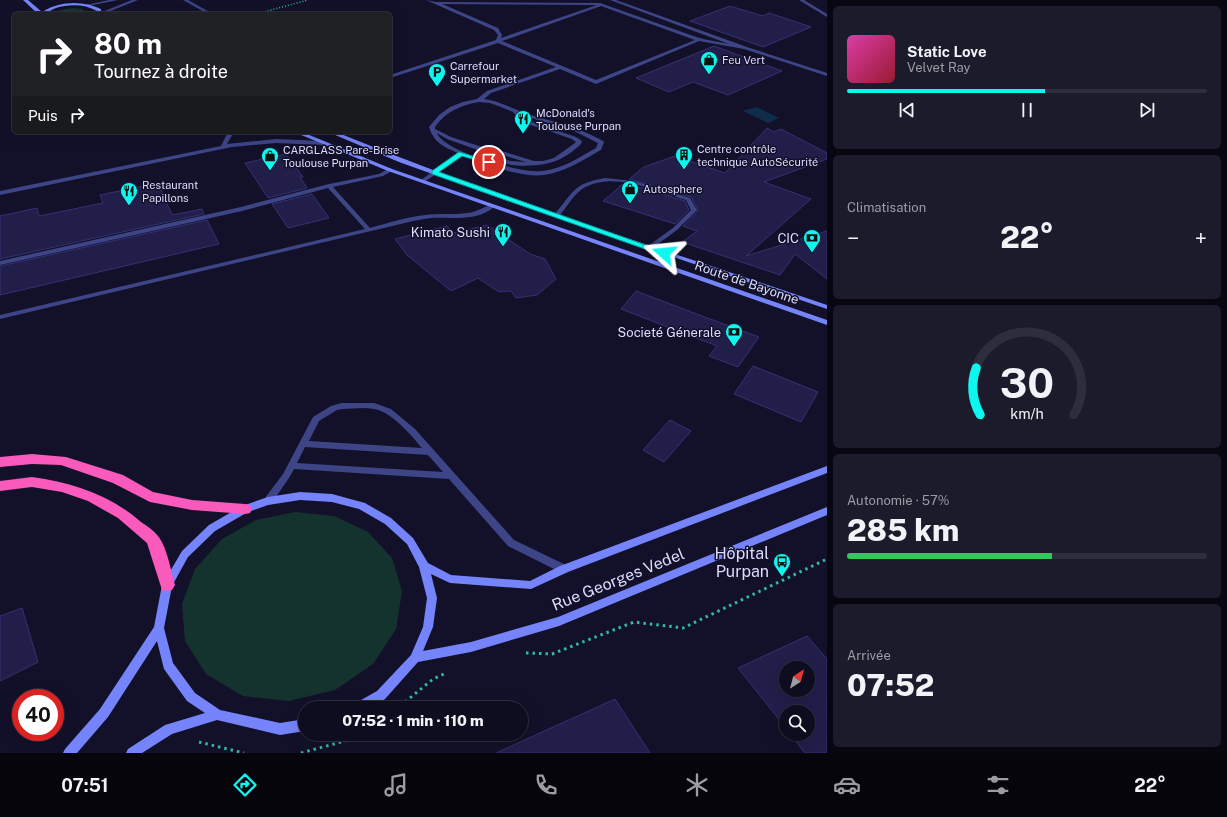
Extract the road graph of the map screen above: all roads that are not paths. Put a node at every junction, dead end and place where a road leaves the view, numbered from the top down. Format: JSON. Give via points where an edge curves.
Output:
{"nodes":[{"id":1,"x":25,"y":0,"type":"edge"},
{"id":2,"x":57,"y":0,"type":"edge"},
{"id":3,"x":116,"y":0,"type":"edge"},
{"id":4,"x":136,"y":0,"type":"edge"},
{"id":5,"x":185,"y":0,"type":"edge"},
{"id":6,"x":428,"y":0,"type":"edge"},
{"id":7,"x":608,"y":0,"type":"edge"},
{"id":8,"x":612,"y":0,"type":"edge"},
{"id":9,"x":801,"y":0,"type":"edge"},
{"id":10,"x":435,"y":3,"type":"junction"},
{"id":11,"x":77,"y":4,"type":"junction"},
{"id":12,"x":600,"y":4,"type":"junction"},
{"id":13,"x":88,"y":5,"type":"junction"},
{"id":14,"x":40,"y":12,"type":"edge"},
{"id":15,"x":46,"y":12,"type":"edge"},
{"id":16,"x":99,"y":12,"type":"edge"},
{"id":17,"x":104,"y":12,"type":"edge"},
{"id":18,"x":207,"y":12,"type":"edge"},
{"id":19,"x":827,"y":16,"type":"edge"},
{"id":20,"x":711,"y":35,"type":"junction"},
{"id":21,"x":698,"y":40,"type":"junction"},
{"id":22,"x":498,"y":41,"type":"junction"},
{"id":23,"x":745,"y":48,"type":"junction"},
{"id":24,"x":560,"y":67,"type":"junction"},
{"id":25,"x":827,"y":75,"type":"edge"},
{"id":26,"x":392,"y":76,"type":"edge"},
{"id":27,"x":479,"y":100,"type":"junction"},
{"id":28,"x":513,"y":111,"type":"junction"},
{"id":29,"x":432,"y":127,"type":"junction"},
{"id":30,"x":230,"y":134,"type":"edge"},
{"id":31,"x":303,"y":134,"type":"edge"},
{"id":32,"x":336,"y":134,"type":"edge"},
{"id":33,"x":323,"y":143,"type":"junction"},
{"id":34,"x":223,"y":147,"type":"junction"},
{"id":35,"x":461,"y":154,"type":"junction"},
{"id":36,"x":390,"y":170,"type":"junction"},
{"id":37,"x":434,"y":173,"type":"junction"},
{"id":38,"x":423,"y":181,"type":"junction"},
{"id":39,"x":329,"y":186,"type":"junction"},
{"id":40,"x":0,"y":193,"type":"edge"},
{"id":41,"x":492,"y":206,"type":"junction"},
{"id":42,"x":556,"y":216,"type":"junction"},
{"id":43,"x":369,"y":230,"type":"junction"},
{"id":44,"x":650,"y":248,"type":"junction"},
{"id":45,"x":0,"y":263,"type":"edge"},
{"id":46,"x":827,"y":307,"type":"edge"},
{"id":47,"x":0,"y":317,"type":"edge"},
{"id":48,"x":827,"y":323,"type":"edge"},
{"id":49,"x":303,"y":444,"type":"junction"},
{"id":50,"x":430,"y":452,"type":"junction"},
{"id":51,"x":0,"y":462,"type":"edge"},
{"id":52,"x":291,"y":466,"type":"junction"},
{"id":53,"x":827,"y":469,"type":"edge"},
{"id":54,"x":452,"y":476,"type":"junction"},
{"id":55,"x":0,"y":486,"type":"edge"},
{"id":56,"x":268,"y":501,"type":"junction"},
{"id":57,"x":245,"y":509,"type":"junction"},
{"id":58,"x":827,"y":511,"type":"edge"},
{"id":59,"x":424,"y":566,"type":"junction"},
{"id":60,"x":564,"y":569,"type":"junction"},
{"id":61,"x":167,"y":585,"type":"junction"},
{"id":62,"x":159,"y":628,"type":"junction"},
{"id":63,"x":414,"y":658,"type":"junction"},
{"id":64,"x":370,"y":701,"type":"edge"},
{"id":65,"x":217,"y":715,"type":"junction"},
{"id":66,"x":298,"y":726,"type":"edge"},
{"id":67,"x":69,"y":753,"type":"edge"},
{"id":68,"x":132,"y":753,"type":"edge"}],
"edges":[{"from":1,"to":14,"type":"street"},
{"from":2,"to":11,"type":"street"},
{"from":3,"to":13,"type":"street"},
{"from":4,"to":17,"type":"street"},
{"from":5,"to":18,"type":"street"},
{"from":6,"to":10,"type":"street"},
{"from":7,"to":12,"type":"street"},
{"from":8,"to":20,"type":"street"},
{"from":9,"to":19,"type":"street"},
{"from":10,"to":12,"type":"street"},
{"from":10,"to":22,"type":"street","via":[[496,29],[500,34]]},
{"from":11,"to":13,"type":"street"},
{"from":11,"to":15,"type":"street","via":[[59,6]]},
{"from":12,"to":21,"type":"street"},
{"from":12,"to":22,"type":"street","via":[[598,7]]},
{"from":13,"to":16,"type":"street","via":[[95,7]]},
{"from":20,"to":21,"type":"street"},
{"from":20,"to":23,"type":"street"},
{"from":21,"to":23,"type":"street"},
{"from":21,"to":24,"type":"street","via":[[596,82]]},
{"from":22,"to":24,"type":"street"},
{"from":22,"to":26,"type":"street"},
{"from":23,"to":25,"type":"street"},
{"from":24,"to":27,"type":"street","via":[[489,92]]},
{"from":27,"to":28,"type":"street","via":[[488,100]]},
{"from":27,"to":29,"type":"street","via":[[453,107],[437,117]]},
{"from":28,"to":29,"type":"street","via":[[524,121],[579,141],[574,148],[556,159],[544,163],[517,164],[449,138]]},
{"from":28,"to":35,"type":"street","via":[[593,137],[601,142],[599,149],[564,167],[542,174],[522,173]]},
{"from":29,"to":35,"type":"street","via":[[436,136]]},
{"from":30,"to":34,"type":"street"},
{"from":31,"to":33,"type":"street","name":"Route de Bayonne"},
{"from":32,"to":37,"type":"street","name":"Route de Bayonne"},
{"from":33,"to":34,"type":"street","via":[[276,141]]},
{"from":33,"to":36,"type":"street","name":"Route de Bayonne"},
{"from":34,"to":40,"type":"street"},
{"from":35,"to":37,"type":"street"},
{"from":36,"to":38,"type":"street","name":"Route de Bayonne"},
{"from":36,"to":39,"type":"street","via":[[381,175]]},
{"from":37,"to":38,"type":"street"},
{"from":37,"to":42,"type":"street","name":"Route de Bayonne"},
{"from":38,"to":41,"type":"street","name":"Route de Bayonne"},
{"from":39,"to":43,"type":"street"},
{"from":39,"to":45,"type":"street","via":[[242,209]]},
{"from":41,"to":43,"type":"street","via":[[484,212],[424,217]]},
{"from":41,"to":48,"type":"street","name":"Route de Bayonne"},
{"from":42,"to":44,"type":"street","name":"Route de Bayonne"},
{"from":42,"to":44,"type":"street","via":[[579,188],[596,181],[618,180],[688,199],[694,210]]},
{"from":43,"to":47,"type":"street"},
{"from":44,"to":46,"type":"street","name":"Route de Bayonne"},
{"from":49,"to":50,"type":"street"},
{"from":49,"to":50,"type":"street","via":[[316,419],[334,408],[374,406],[388,411],[412,431]]},
{"from":49,"to":52,"type":"street"},
{"from":50,"to":54,"type":"street"},
{"from":51,"to":57,"type":"highway","via":[[61,460],[118,479],[150,497],[192,505]]},
{"from":52,"to":54,"type":"street"},
{"from":52,"to":56,"type":"street"},
{"from":53,"to":60,"type":"street","name":"Rue Georges Vedel"},
{"from":54,"to":60,"type":"street","via":[[511,543]]},
{"from":55,"to":61,"type":"highway","via":[[32,482],[63,487],[93,497],[123,514],[153,540]]},
{"from":56,"to":57,"type":"street"},
{"from":56,"to":59,"type":"street","via":[[300,496],[332,498],[362,506],[388,521],[410,541]]},
{"from":57,"to":61,"type":"street","via":[[212,528],[185,554]]},
{"from":58,"to":63,"type":"street","name":"Rue Georges Vedel","via":[[559,621],[471,647]]},
{"from":59,"to":60,"type":"street","name":"Rue Georges Vedel","via":[[450,579],[531,585]]},
{"from":59,"to":63,"type":"street","via":[[432,598],[428,627]]},
{"from":61,"to":62,"type":"street"},
{"from":62,"to":65,"type":"street","via":[[168,665],[191,697]]},
{"from":62,"to":67,"type":"street","via":[[104,713]]},
{"from":63,"to":64,"type":"street","via":[[381,695]]},
{"from":65,"to":66,"type":"street","via":[[280,729]]},
{"from":65,"to":68,"type":"street","via":[[169,728]]}]}
